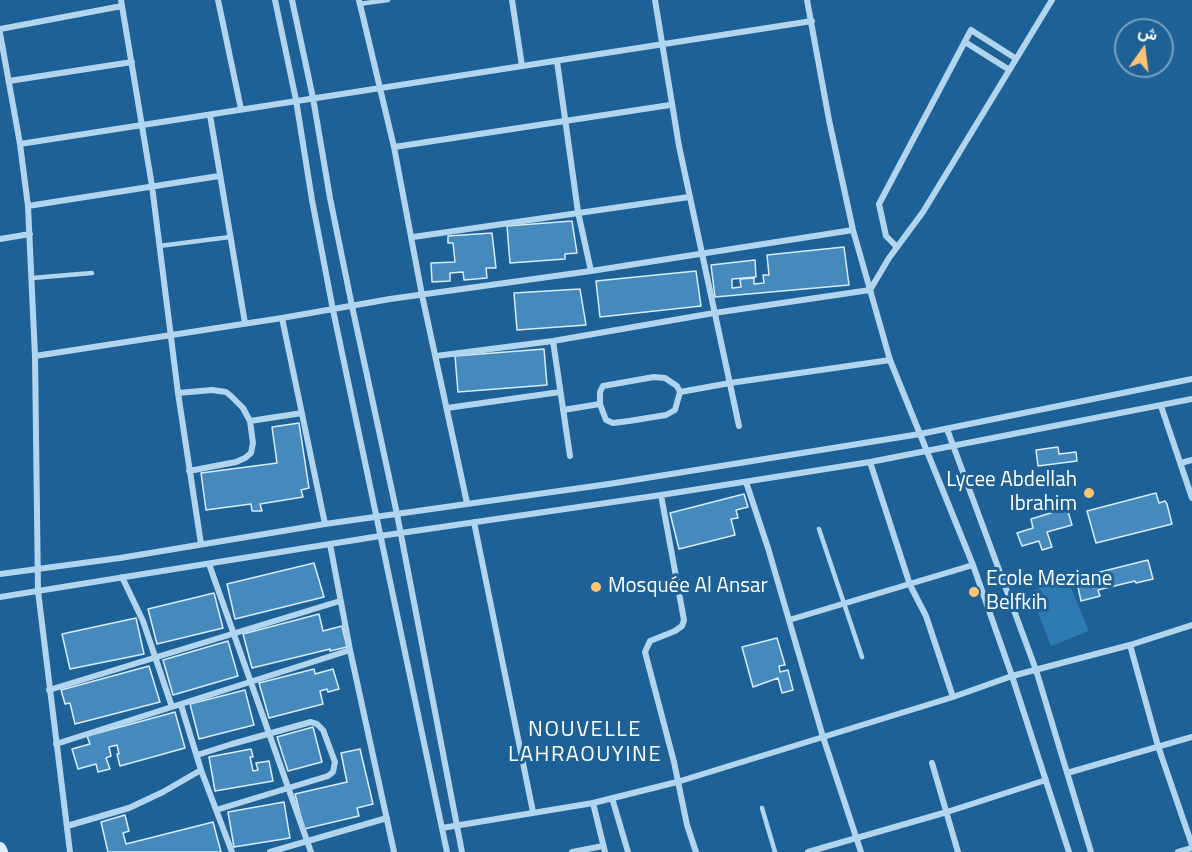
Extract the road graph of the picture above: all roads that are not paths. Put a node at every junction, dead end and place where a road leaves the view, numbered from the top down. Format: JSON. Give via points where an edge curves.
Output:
{"nodes":[{"id":1,"x":218,"y":0,"type":"edge"},
{"id":2,"x":275,"y":0,"type":"edge"},
{"id":3,"x":292,"y":0,"type":"edge"},
{"id":4,"x":388,"y":0,"type":"edge"},
{"id":5,"x":512,"y":0,"type":"edge"},
{"id":6,"x":655,"y":0,"type":"edge"},
{"id":7,"x":807,"y":0,"type":"edge"},
{"id":8,"x":1052,"y":0,"type":"edge"},
{"id":9,"x":359,"y":2,"type":"edge"},
{"id":10,"x":121,"y":3,"type":"edge"},
{"id":11,"x":812,"y":21,"type":"junction"},
{"id":12,"x":0,"y":29,"type":"edge"},
{"id":13,"x":0,"y":33,"type":"edge"},
{"id":14,"x":965,"y":42,"type":"junction"},
{"id":15,"x":662,"y":45,"type":"junction"},
{"id":16,"x":1015,"y":58,"type":"junction"},
{"id":17,"x":557,"y":60,"type":"junction"},
{"id":18,"x":132,"y":62,"type":"junction"},
{"id":19,"x":522,"y":66,"type":"junction"},
{"id":20,"x":1008,"y":69,"type":"junction"},
{"id":21,"x":9,"y":81,"type":"junction"},
{"id":22,"x":379,"y":89,"type":"junction"},
{"id":23,"x":313,"y":98,"type":"junction"},
{"id":24,"x":296,"y":100,"type":"junction"},
{"id":25,"x":670,"y":105,"type":"junction"},
{"id":26,"x":241,"y":109,"type":"junction"},
{"id":27,"x":210,"y":115,"type":"junction"},
{"id":28,"x":565,"y":121,"type":"junction"},
{"id":29,"x":142,"y":125,"type":"junction"},
{"id":30,"x":20,"y":144,"type":"junction"},
{"id":31,"x":394,"y":147,"type":"junction"},
{"id":32,"x":219,"y":176,"type":"junction"},
{"id":33,"x":152,"y":186,"type":"junction"},
{"id":34,"x":689,"y":196,"type":"junction"},
{"id":35,"x":28,"y":206,"type":"junction"},
{"id":36,"x":579,"y":212,"type":"junction"},
{"id":37,"x":853,"y":230,"type":"junction"},
{"id":38,"x":30,"y":234,"type":"junction"},
{"id":39,"x":230,"y":237,"type":"junction"},
{"id":40,"x":413,"y":237,"type":"junction"},
{"id":41,"x":0,"y":239,"type":"edge"},
{"id":42,"x":159,"y":246,"type":"junction"},
{"id":43,"x":897,"y":247,"type":"junction"},
{"id":44,"x":702,"y":254,"type":"junction"},
{"id":45,"x":591,"y":271,"type":"junction"},
{"id":46,"x":92,"y":273,"type":"dead end"},
{"id":47,"x":32,"y":278,"type":"junction"},
{"id":48,"x":870,"y":290,"type":"junction"},
{"id":49,"x":422,"y":295,"type":"junction"},
{"id":50,"x":352,"y":306,"type":"junction"},
{"id":51,"x":333,"y":310,"type":"junction"},
{"id":52,"x":714,"y":313,"type":"junction"},
{"id":53,"x":282,"y":318,"type":"junction"},
{"id":54,"x":245,"y":323,"type":"junction"},
{"id":55,"x":172,"y":336,"type":"junction"},
{"id":56,"x":554,"y":341,"type":"junction"},
{"id":57,"x":35,"y":356,"type":"junction"},
{"id":58,"x":436,"y":356,"type":"junction"},
{"id":59,"x":891,"y":360,"type":"junction"},
{"id":60,"x":1192,"y":379,"type":"edge"},
{"id":61,"x":730,"y":383,"type":"junction"},
{"id":62,"x":560,"y":392,"type":"junction"},
{"id":63,"x":680,"y":392,"type":"junction"},
{"id":64,"x":178,"y":393,"type":"junction"},
{"id":65,"x":1192,"y":399,"type":"edge"},
{"id":66,"x":600,"y":404,"type":"junction"},
{"id":67,"x":1161,"y":406,"type":"junction"},
{"id":68,"x":447,"y":408,"type":"junction"},
{"id":69,"x":563,"y":410,"type":"junction"},
{"id":70,"x":302,"y":413,"type":"junction"},
{"id":71,"x":250,"y":421,"type":"junction"},
{"id":72,"x":739,"y":426,"type":"dead end"},
{"id":73,"x":947,"y":429,"type":"junction"},
{"id":74,"x":920,"y":434,"type":"junction"},
{"id":75,"x":955,"y":446,"type":"junction"},
{"id":76,"x":927,"y":451,"type":"junction"},
{"id":77,"x":570,"y":456,"type":"dead end"},
{"id":78,"x":1192,"y":460,"type":"edge"},
{"id":79,"x":870,"y":462,"type":"junction"},
{"id":80,"x":1181,"y":463,"type":"junction"},
{"id":81,"x":189,"y":471,"type":"junction"},
{"id":82,"x":746,"y":482,"type":"junction"},
{"id":83,"x":661,"y":495,"type":"junction"},
{"id":84,"x":1192,"y":498,"type":"edge"},
{"id":85,"x":467,"y":503,"type":"junction"},
{"id":86,"x":397,"y":514,"type":"junction"},
{"id":87,"x":377,"y":516,"type":"junction"},
{"id":88,"x":474,"y":522,"type":"junction"},
{"id":89,"x":325,"y":524,"type":"junction"},
{"id":90,"x":819,"y":530,"type":"dead end"},
{"id":91,"x":400,"y":533,"type":"junction"},
{"id":92,"x":380,"y":536,"type":"junction"},
{"id":93,"x":201,"y":544,"type":"junction"},
{"id":94,"x":330,"y":544,"type":"junction"},
{"id":95,"x":209,"y":564,"type":"junction"},
{"id":96,"x":973,"y":565,"type":"junction"},
{"id":97,"x":37,"y":568,"type":"junction"},
{"id":98,"x":0,"y":574,"type":"edge"},
{"id":99,"x":122,"y":577,"type":"junction"},
{"id":100,"x":910,"y":585,"type":"junction"},
{"id":101,"x":38,"y":591,"type":"junction"},
{"id":102,"x":0,"y":597,"type":"edge"},
{"id":103,"x":340,"y":601,"type":"junction"},
{"id":104,"x":844,"y":603,"type":"junction"},
{"id":105,"x":789,"y":620,"type":"junction"},
{"id":106,"x":1192,"y":625,"type":"edge"},
{"id":107,"x":234,"y":632,"type":"junction"},
{"id":108,"x":1130,"y":645,"type":"junction"},
{"id":109,"x":350,"y":650,"type":"junction"},
{"id":110,"x":155,"y":657,"type":"junction"},
{"id":111,"x":862,"y":657,"type":"dead end"},
{"id":112,"x":1036,"y":670,"type":"junction"},
{"id":113,"x":1012,"y":676,"type":"junction"},
{"id":114,"x":250,"y":681,"type":"junction"},
{"id":115,"x":49,"y":690,"type":"junction"},
{"id":116,"x":953,"y":697,"type":"junction"},
{"id":117,"x":181,"y":705,"type":"junction"},
{"id":118,"x":172,"y":707,"type":"junction"},
{"id":119,"x":268,"y":733,"type":"junction"},
{"id":120,"x":823,"y":737,"type":"junction"},
{"id":121,"x":1192,"y":737,"type":"edge"},
{"id":122,"x":56,"y":744,"type":"junction"},
{"id":123,"x":1158,"y":746,"type":"junction"},
{"id":124,"x":197,"y":756,"type":"junction"},
{"id":125,"x":932,"y":763,"type":"dead end"},
{"id":126,"x":201,"y":770,"type":"junction"},
{"id":127,"x":1067,"y":773,"type":"junction"},
{"id":128,"x":1046,"y":780,"type":"junction"},
{"id":129,"x":677,"y":782,"type":"junction"},
{"id":130,"x":288,"y":788,"type":"junction"},
{"id":131,"x":612,"y":798,"type":"junction"},
{"id":132,"x":592,"y":803,"type":"junction"},
{"id":133,"x":762,"y":808,"type":"dead end"},
{"id":134,"x":216,"y":810,"type":"junction"},
{"id":135,"x":533,"y":812,"type":"junction"},
{"id":136,"x":947,"y":812,"type":"junction"},
{"id":137,"x":387,"y":818,"type":"junction"},
{"id":138,"x":457,"y":825,"type":"junction"},
{"id":139,"x":67,"y":826,"type":"junction"},
{"id":140,"x":442,"y":828,"type":"junction"},
{"id":141,"x":857,"y":839,"type":"junction"},
{"id":142,"x":306,"y":841,"type":"junction"},
{"id":143,"x":1192,"y":846,"type":"edge"},
{"id":144,"x":0,"y":848,"type":"edge"},
{"id":145,"x":604,"y":849,"type":"edge"},
{"id":146,"x":2,"y":852,"type":"edge"},
{"id":147,"x":70,"y":852,"type":"edge"},
{"id":148,"x":232,"y":852,"type":"edge"},
{"id":149,"x":270,"y":852,"type":"edge"},
{"id":150,"x":311,"y":852,"type":"edge"},
{"id":151,"x":394,"y":852,"type":"edge"},
{"id":152,"x":447,"y":852,"type":"edge"},
{"id":153,"x":462,"y":852,"type":"edge"},
{"id":154,"x":572,"y":852,"type":"edge"},
{"id":155,"x":628,"y":852,"type":"edge"},
{"id":156,"x":696,"y":852,"type":"edge"},
{"id":157,"x":775,"y":852,"type":"edge"},
{"id":158,"x":808,"y":852,"type":"edge"},
{"id":159,"x":861,"y":852,"type":"edge"},
{"id":160,"x":958,"y":852,"type":"edge"},
{"id":161,"x":1069,"y":852,"type":"edge"},
{"id":162,"x":1091,"y":852,"type":"edge"},
{"id":163,"x":1178,"y":852,"type":"edge"}],
"edges":[{"from":1,"to":26,"type":"street"},
{"from":2,"to":24,"type":"street"},
{"from":3,"to":23,"type":"street"},
{"from":4,"to":9,"type":"lane"},
{"from":5,"to":19,"type":"street"},
{"from":6,"to":15,"type":"street"},
{"from":7,"to":11,"type":"street"},
{"from":8,"to":16,"type":"street"},
{"from":9,"to":22,"type":"street"},
{"from":10,"to":12,"type":"street"},
{"from":10,"to":18,"type":"street"},
{"from":11,"to":15,"type":"street"},
{"from":11,"to":37,"type":"street"},
{"from":13,"to":21,"type":"street"},
{"from":14,"to":16,"type":"street","via":[[971,30]]},
{"from":14,"to":20,"type":"street"},
{"from":14,"to":43,"type":"street","via":[[879,204],[886,236]]},
{"from":15,"to":17,"type":"street"},
{"from":15,"to":25,"type":"street"},
{"from":16,"to":20,"type":"street"},
{"from":17,"to":19,"type":"street"},
{"from":17,"to":28,"type":"street"},
{"from":18,"to":21,"type":"street"},
{"from":18,"to":29,"type":"street"},
{"from":19,"to":22,"type":"street"},
{"from":20,"to":43,"type":"street","via":[[923,212]]},
{"from":21,"to":30,"type":"street"},
{"from":22,"to":23,"type":"street"},
{"from":22,"to":31,"type":"street"},
{"from":23,"to":24,"type":"street"},
{"from":23,"to":50,"type":"street"},
{"from":24,"to":26,"type":"street"},
{"from":24,"to":51,"type":"street"},
{"from":25,"to":28,"type":"street"},
{"from":25,"to":34,"type":"street"},
{"from":26,"to":27,"type":"street"},
{"from":27,"to":29,"type":"street"},
{"from":27,"to":32,"type":"street"},
{"from":28,"to":31,"type":"street"},
{"from":28,"to":36,"type":"street"},
{"from":29,"to":30,"type":"street"},
{"from":29,"to":33,"type":"street"},
{"from":30,"to":35,"type":"street"},
{"from":31,"to":40,"type":"street"},
{"from":32,"to":33,"type":"street"},
{"from":32,"to":39,"type":"street"},
{"from":33,"to":35,"type":"street"},
{"from":33,"to":42,"type":"street"},
{"from":34,"to":36,"type":"street"},
{"from":34,"to":44,"type":"street"},
{"from":35,"to":38,"type":"street"},
{"from":36,"to":40,"type":"street"},
{"from":36,"to":45,"type":"street"},
{"from":37,"to":44,"type":"street"},
{"from":37,"to":48,"type":"street"},
{"from":38,"to":41,"type":"street"},
{"from":38,"to":47,"type":"street"},
{"from":39,"to":42,"type":"lane"},
{"from":39,"to":54,"type":"street"},
{"from":40,"to":49,"type":"street"},
{"from":42,"to":55,"type":"street"},
{"from":43,"to":48,"type":"street"},
{"from":44,"to":45,"type":"street"},
{"from":44,"to":52,"type":"street"},
{"from":45,"to":49,"type":"street"},
{"from":46,"to":47,"type":"lane"},
{"from":47,"to":57,"type":"street"},
{"from":48,"to":52,"type":"street"},
{"from":48,"to":59,"type":"street"},
{"from":49,"to":50,"type":"street"},
{"from":49,"to":58,"type":"street"},
{"from":50,"to":51,"type":"street"},
{"from":50,"to":86,"type":"street"},
{"from":51,"to":53,"type":"street"},
{"from":51,"to":87,"type":"street"},
{"from":52,"to":56,"type":"street"},
{"from":52,"to":61,"type":"street"},
{"from":53,"to":54,"type":"street"},
{"from":53,"to":70,"type":"street"},
{"from":54,"to":55,"type":"street"},
{"from":55,"to":57,"type":"street"},
{"from":55,"to":64,"type":"street"},
{"from":56,"to":58,"type":"street"},
{"from":56,"to":62,"type":"street"},
{"from":57,"to":97,"type":"street"},
{"from":58,"to":68,"type":"street"},
{"from":59,"to":61,"type":"street"},
{"from":59,"to":74,"type":"street"},
{"from":60,"to":73,"type":"street"},
{"from":61,"to":63,"type":"street"},
{"from":61,"to":72,"type":"street"},
{"from":62,"to":68,"type":"street"},
{"from":62,"to":69,"type":"street"},
{"from":63,"to":66,"type":"street","via":[[666,378],[654,377],[603,386]]},
{"from":63,"to":66,"type":"street","via":[[672,413],[629,421],[608,422]]},
{"from":64,"to":71,"type":"street","via":[[226,392]]},
{"from":64,"to":81,"type":"street"},
{"from":65,"to":67,"type":"street"},
{"from":66,"to":69,"type":"street"},
{"from":67,"to":75,"type":"street"},
{"from":67,"to":80,"type":"street"},
{"from":68,"to":85,"type":"street"},
{"from":69,"to":77,"type":"street"},
{"from":70,"to":71,"type":"street"},
{"from":70,"to":89,"type":"street"},
{"from":71,"to":81,"type":"street","via":[[253,443],[249,456]]},
{"from":73,"to":74,"type":"street"},
{"from":73,"to":75,"type":"street"},
{"from":74,"to":76,"type":"street"},
{"from":74,"to":85,"type":"street"},
{"from":75,"to":76,"type":"street"},
{"from":75,"to":112,"type":"street"},
{"from":76,"to":79,"type":"street"},
{"from":76,"to":96,"type":"street"},
{"from":78,"to":80,"type":"street"},
{"from":79,"to":82,"type":"street"},
{"from":79,"to":100,"type":"street"},
{"from":80,"to":84,"type":"street"},
{"from":81,"to":93,"type":"street"},
{"from":82,"to":83,"type":"street"},
{"from":82,"to":105,"type":"street"},
{"from":83,"to":88,"type":"street"},
{"from":83,"to":129,"type":"street","via":[[684,620],[675,631],[650,641],[645,652]]},
{"from":85,"to":86,"type":"street"},
{"from":86,"to":87,"type":"street"},
{"from":86,"to":91,"type":"street"},
{"from":87,"to":89,"type":"street"},
{"from":87,"to":92,"type":"street"},
{"from":88,"to":91,"type":"street"},
{"from":88,"to":135,"type":"street"},
{"from":89,"to":93,"type":"street"},
{"from":90,"to":104,"type":"lane"},
{"from":91,"to":92,"type":"street"},
{"from":91,"to":138,"type":"street"},
{"from":92,"to":94,"type":"street"},
{"from":92,"to":140,"type":"street"},
{"from":93,"to":97,"type":"street"},
{"from":94,"to":95,"type":"street"},
{"from":94,"to":103,"type":"street"},
{"from":95,"to":99,"type":"street"},
{"from":95,"to":107,"type":"street"},
{"from":96,"to":100,"type":"street"},
{"from":96,"to":113,"type":"street"},
{"from":97,"to":98,"type":"street"},
{"from":97,"to":101,"type":"street"},
{"from":99,"to":101,"type":"street"},
{"from":99,"to":110,"type":"street"},
{"from":100,"to":104,"type":"street"},
{"from":100,"to":116,"type":"street","via":[[926,615]]},
{"from":101,"to":102,"type":"street"},
{"from":101,"to":115,"type":"street"},
{"from":103,"to":107,"type":"street"},
{"from":103,"to":109,"type":"street"},
{"from":104,"to":105,"type":"street"},
{"from":104,"to":111,"type":"lane"},
{"from":105,"to":120,"type":"street"},
{"from":106,"to":108,"type":"street"},
{"from":107,"to":110,"type":"street"},
{"from":107,"to":114,"type":"street"},
{"from":108,"to":112,"type":"street"},
{"from":108,"to":123,"type":"street"},
{"from":109,"to":114,"type":"street"},
{"from":109,"to":137,"type":"street"},
{"from":110,"to":115,"type":"street"},
{"from":110,"to":118,"type":"street"},
{"from":112,"to":113,"type":"street"},
{"from":112,"to":127,"type":"street"},
{"from":113,"to":116,"type":"street"},
{"from":113,"to":128,"type":"street"},
{"from":114,"to":117,"type":"street"},
{"from":114,"to":119,"type":"street"},
{"from":115,"to":122,"type":"street"},
{"from":116,"to":120,"type":"street"},
{"from":117,"to":118,"type":"street"},
{"from":117,"to":124,"type":"street"},
{"from":118,"to":122,"type":"street"},
{"from":119,"to":124,"type":"street"},
{"from":119,"to":130,"type":"street"},
{"from":119,"to":130,"type":"street","via":[[315,723],[323,729],[335,762],[328,776]]},
{"from":120,"to":129,"type":"street"},
{"from":120,"to":141,"type":"street"},
{"from":121,"to":123,"type":"street"},
{"from":122,"to":139,"type":"street"},
{"from":123,"to":127,"type":"street"},
{"from":123,"to":143,"type":"street"},
{"from":124,"to":126,"type":"street"},
{"from":125,"to":136,"type":"street"},
{"from":126,"to":134,"type":"street"},
{"from":126,"to":139,"type":"street","via":[[129,808]]},
{"from":127,"to":162,"type":"street"},
{"from":128,"to":136,"type":"street"},
{"from":128,"to":161,"type":"street"},
{"from":129,"to":131,"type":"street"},
{"from":129,"to":156,"type":"street"},
{"from":130,"to":134,"type":"street"},
{"from":130,"to":142,"type":"street"},
{"from":131,"to":132,"type":"street"},
{"from":131,"to":155,"type":"street"},
{"from":132,"to":135,"type":"street"},
{"from":132,"to":145,"type":"street"},
{"from":133,"to":157,"type":"lane"},
{"from":134,"to":148,"type":"street"},
{"from":135,"to":138,"type":"street"},
{"from":136,"to":141,"type":"street"},
{"from":136,"to":160,"type":"street"},
{"from":137,"to":142,"type":"street"},
{"from":137,"to":151,"type":"street"},
{"from":138,"to":140,"type":"street"},
{"from":138,"to":153,"type":"street"},
{"from":139,"to":147,"type":"street"},
{"from":140,"to":152,"type":"street"},
{"from":141,"to":158,"type":"street"},
{"from":141,"to":159,"type":"street"},
{"from":142,"to":149,"type":"street"},
{"from":142,"to":150,"type":"street"},
{"from":143,"to":163,"type":"street"},
{"from":144,"to":146,"type":"main road"},
{"from":145,"to":154,"type":"street"}]}
